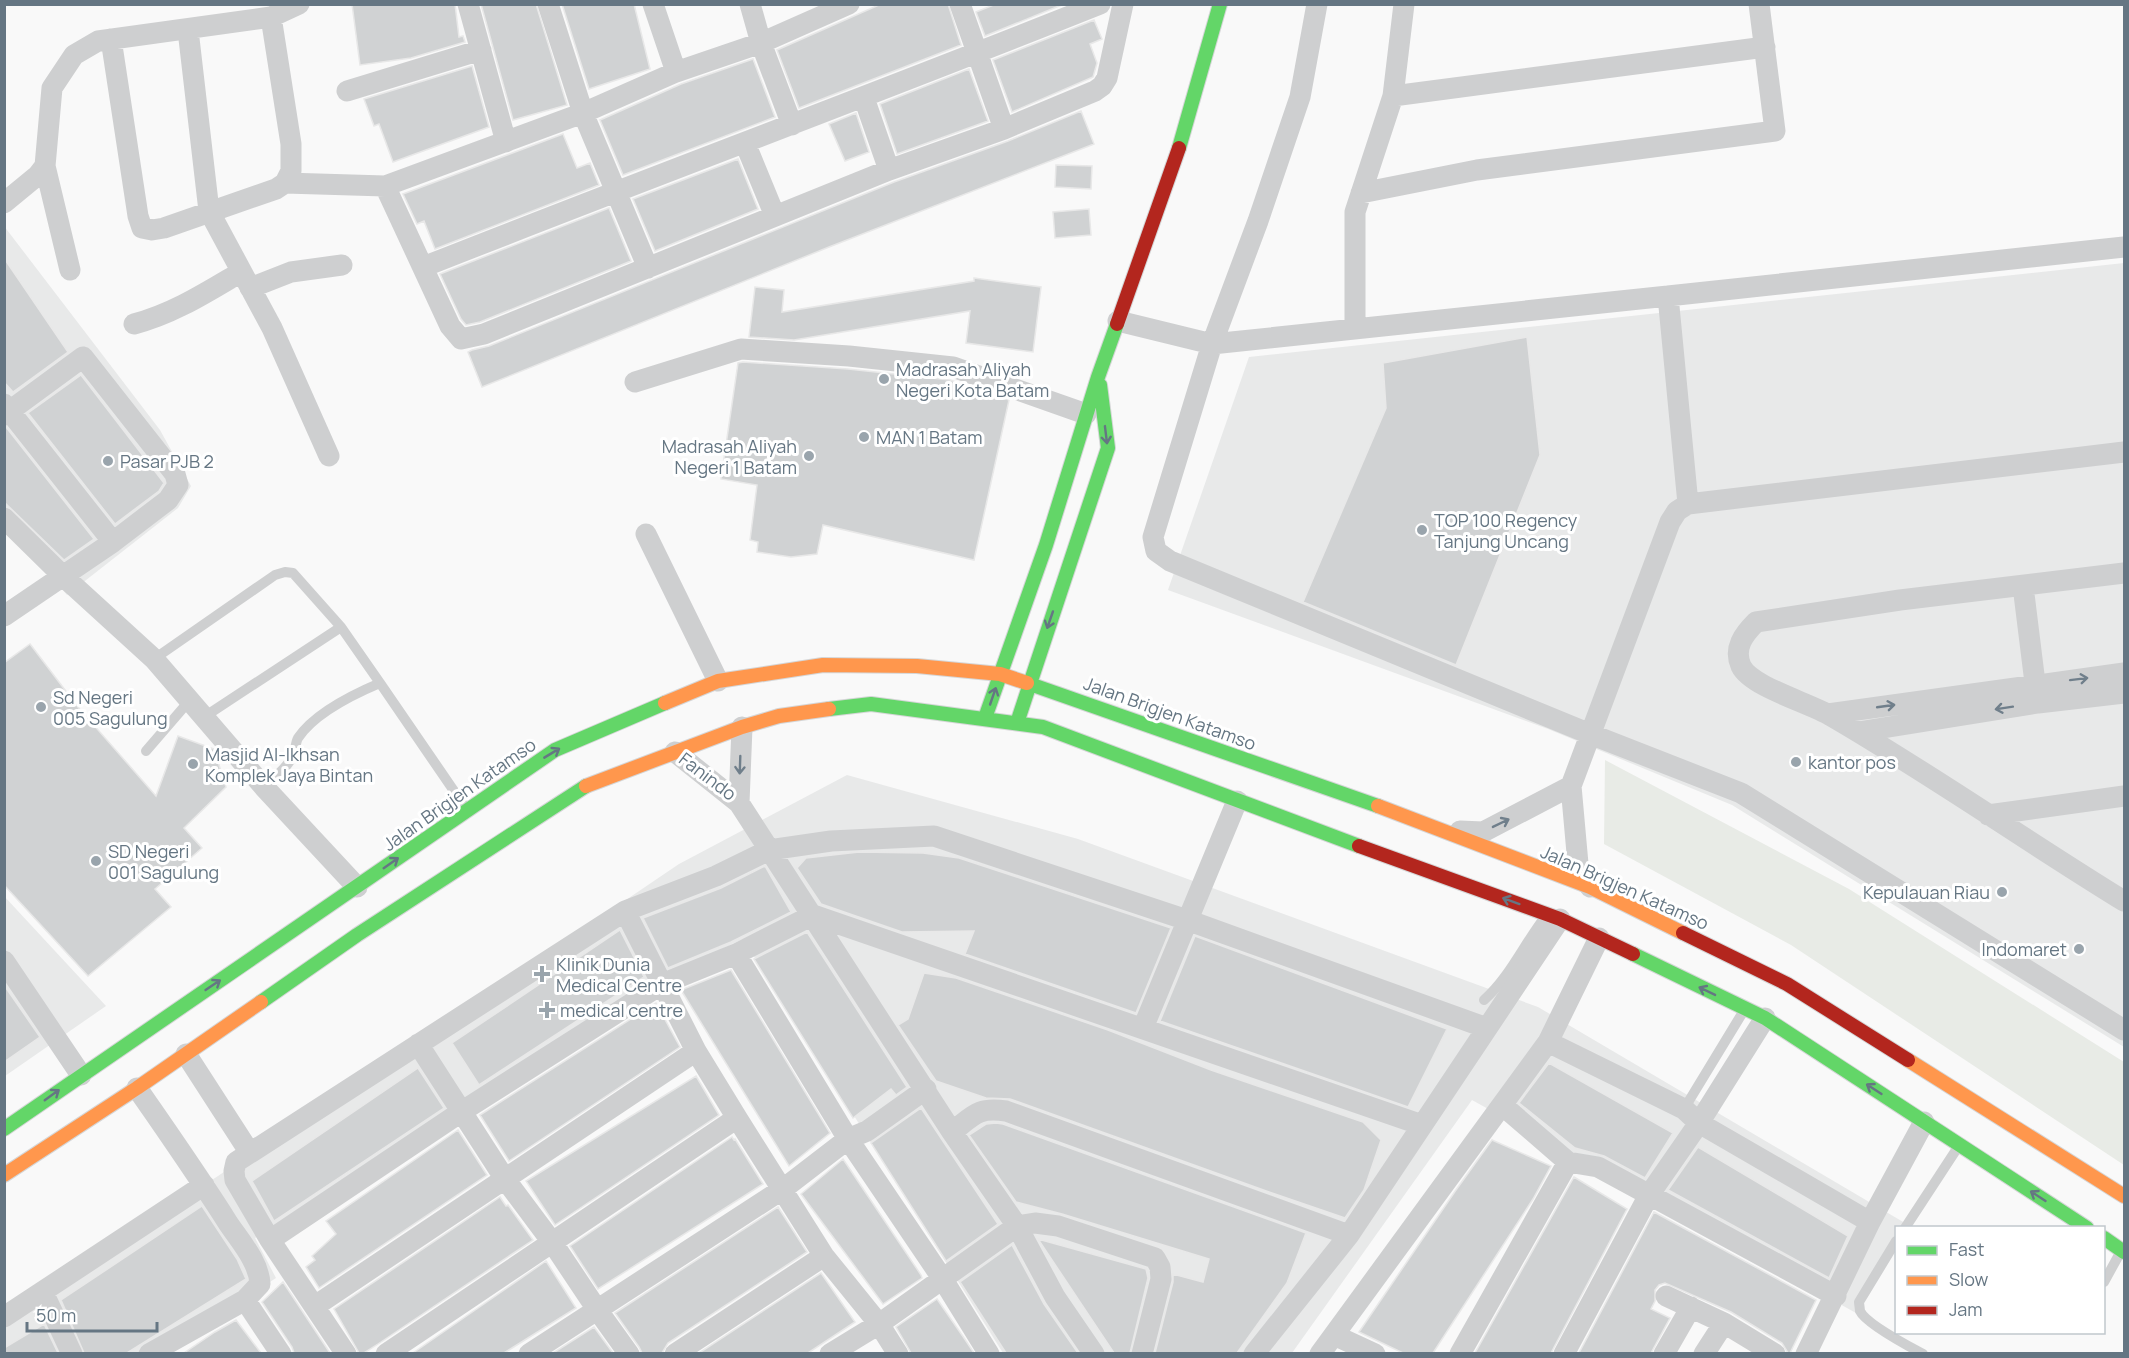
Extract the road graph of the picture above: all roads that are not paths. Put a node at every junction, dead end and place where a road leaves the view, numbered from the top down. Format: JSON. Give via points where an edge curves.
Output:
{"nodes":[{"id":1,"x":299,"y":4,"type":"edge"},
{"id":2,"x":468,"y":4,"type":"edge"},
{"id":3,"x":548,"y":4,"type":"edge"},
{"id":4,"x":653,"y":4,"type":"edge"},
{"id":5,"x":750,"y":4,"type":"edge"},
{"id":6,"x":849,"y":4,"type":"edge"},
{"id":7,"x":960,"y":4,"type":"edge"},
{"id":8,"x":1100,"y":4,"type":"edge"},
{"id":9,"x":1123,"y":4,"type":"edge"},
{"id":10,"x":1220,"y":4,"type":"edge"},
{"id":11,"x":1317,"y":4,"type":"edge"},
{"id":12,"x":1404,"y":4,"type":"edge"},
{"id":13,"x":1759,"y":4,"type":"edge"},
{"id":14,"x":271,"y":18,"type":"junction"},
{"id":15,"x":188,"y":30,"type":"junction"},
{"id":16,"x":111,"y":39,"type":"junction"},
{"id":17,"x":761,"y":43,"type":"junction"},
{"id":18,"x":1765,"y":47,"type":"junction"},
{"id":19,"x":481,"y":50,"type":"junction"},
{"id":20,"x":977,"y":54,"type":"junction"},
{"id":21,"x":676,"y":72,"type":"junction"},
{"id":22,"x":346,"y":91,"type":"dead end"},
{"id":23,"x":1393,"y":96,"type":"junction"},
{"id":24,"x":864,"y":98,"type":"junction"},
{"id":25,"x":583,"y":113,"type":"junction"},
{"id":26,"x":792,"y":125,"type":"junction"},
{"id":27,"x":1004,"y":129,"type":"junction"},
{"id":28,"x":506,"y":142,"type":"junction"},
{"id":29,"x":745,"y":143,"type":"junction"},
{"id":30,"x":45,"y":166,"type":"junction"},
{"id":31,"x":889,"y":170,"type":"junction"},
{"id":32,"x":285,"y":183,"type":"junction"},
{"id":33,"x":385,"y":186,"type":"junction"},
{"id":34,"x":617,"y":190,"type":"junction"},
{"id":35,"x":1361,"y":193,"type":"junction"},
{"id":36,"x":4,"y":203,"type":"edge"},
{"id":37,"x":209,"y":211,"type":"junction"},
{"id":38,"x":775,"y":216,"type":"junction"},
{"id":39,"x":2124,"y":247,"type":"edge"},
{"id":40,"x":342,"y":265,"type":"dead end"},
{"id":41,"x":423,"y":267,"type":"junction"},
{"id":42,"x":648,"y":268,"type":"junction"},
{"id":43,"x":69,"y":270,"type":"dead end"},
{"id":44,"x":245,"y":280,"type":"junction"},
{"id":45,"x":1668,"y":296,"type":"junction"},
{"id":46,"x":1118,"y":321,"type":"junction"},
{"id":47,"x":134,"y":324,"type":"dead end"},
{"id":48,"x":1355,"y":329,"type":"junction"},
{"id":49,"x":1212,"y":344,"type":"junction"},
{"id":50,"x":1098,"y":376,"type":"junction"},
{"id":51,"x":634,"y":382,"type":"dead end"},
{"id":52,"x":6,"y":410,"type":"edge"},
{"id":53,"x":1086,"y":414,"type":"junction"},
{"id":54,"x":2124,"y":452,"type":"edge"},
{"id":55,"x":329,"y":456,"type":"dead end"},
{"id":56,"x":1688,"y":504,"type":"junction"},
{"id":57,"x":5,"y":521,"type":"edge"},
{"id":58,"x":646,"y":534,"type":"dead end"},
{"id":59,"x":113,"y":543,"type":"junction"},
{"id":60,"x":2124,"y":573,"type":"edge"},
{"id":61,"x":63,"y":576,"type":"junction"},
{"id":62,"x":2024,"y":586,"type":"junction"},
{"id":63,"x":4,"y":616,"type":"edge"},
{"id":64,"x":341,"y":627,"type":"junction"},
{"id":65,"x":154,"y":659,"type":"junction"},
{"id":66,"x":1000,"y":674,"type":"junction"},
{"id":67,"x":2124,"y":674,"type":"edge"},
{"id":68,"x":718,"y":681,"type":"junction"},
{"id":69,"x":380,"y":683,"type":"junction"},
{"id":70,"x":1029,"y":684,"type":"junction"},
{"id":71,"x":2124,"y":693,"type":"edge"},
{"id":72,"x":2036,"y":694,"type":"junction"},
{"id":73,"x":190,"y":700,"type":"junction"},
{"id":74,"x":1828,"y":714,"type":"junction"},
{"id":75,"x":204,"y":717,"type":"junction"},
{"id":76,"x":985,"y":718,"type":"junction"},
{"id":77,"x":1017,"y":723,"type":"junction"},
{"id":78,"x":742,"y":727,"type":"junction"},
{"id":79,"x":1858,"y":732,"type":"junction"},
{"id":80,"x":1590,"y":734,"type":"junction"},
{"id":81,"x":146,"y":751,"type":"dead end"},
{"id":82,"x":675,"y":752,"type":"junction"},
{"id":83,"x":1571,"y":786,"type":"junction"},
{"id":84,"x":264,"y":787,"type":"junction"},
{"id":85,"x":2124,"y":796,"type":"edge"},
{"id":86,"x":1237,"y":801,"type":"junction"},
{"id":87,"x":739,"y":803,"type":"junction"},
{"id":88,"x":467,"y":810,"type":"junction"},
{"id":89,"x":1988,"y":815,"type":"junction"},
{"id":90,"x":1444,"y":830,"type":"junction"},
{"id":91,"x":769,"y":850,"type":"junction"},
{"id":92,"x":357,"y":887,"type":"junction"},
{"id":93,"x":1590,"y":887,"type":"junction"},
{"id":94,"x":2124,"y":901,"type":"edge"},
{"id":95,"x":625,"y":911,"type":"junction"},
{"id":96,"x":813,"y":915,"type":"junction"},
{"id":97,"x":1554,"y":916,"type":"junction"},
{"id":98,"x":1187,"y":920,"type":"junction"},
{"id":99,"x":1599,"y":938,"type":"junction"},
{"id":100,"x":736,"y":954,"type":"junction"},
{"id":101,"x":4,"y":961,"type":"edge"},
{"id":102,"x":662,"y":984,"type":"junction"},
{"id":103,"x":1485,"y":1000,"type":"dead end"},
{"id":104,"x":1744,"y":1009,"type":"junction"},
{"id":105,"x":1765,"y":1018,"type":"junction"},
{"id":106,"x":1143,"y":1028,"type":"junction"},
{"id":107,"x":1487,"y":1028,"type":"junction"},
{"id":108,"x":2124,"y":1030,"type":"edge"},
{"id":109,"x":1548,"y":1042,"type":"junction"},
{"id":110,"x":418,"y":1044,"type":"junction"},
{"id":111,"x":696,"y":1051,"type":"junction"},
{"id":112,"x":186,"y":1054,"type":"junction"},
{"id":113,"x":81,"y":1075,"type":"junction"},
{"id":114,"x":137,"y":1088,"type":"junction"},
{"id":115,"x":926,"y":1089,"type":"junction"},
{"id":116,"x":1502,"y":1105,"type":"junction"},
{"id":117,"x":461,"y":1112,"type":"junction"},
{"id":118,"x":1691,"y":1116,"type":"junction"},
{"id":119,"x":737,"y":1118,"type":"junction"},
{"id":120,"x":1924,"y":1122,"type":"junction"},
{"id":121,"x":1422,"y":1125,"type":"junction"},
{"id":122,"x":4,"y":1130,"type":"edge"},
{"id":123,"x":952,"y":1132,"type":"junction"},
{"id":124,"x":848,"y":1139,"type":"junction"},
{"id":125,"x":1960,"y":1145,"type":"junction"},
{"id":126,"x":250,"y":1153,"type":"junction"},
{"id":127,"x":1568,"y":1162,"type":"junction"},
{"id":128,"x":4,"y":1175,"type":"edge"},
{"id":129,"x":505,"y":1179,"type":"junction"},
{"id":130,"x":204,"y":1185,"type":"junction"},
{"id":131,"x":783,"y":1189,"type":"junction"},
{"id":132,"x":1649,"y":1195,"type":"junction"},
{"id":133,"x":2124,"y":1196,"type":"edge"},
{"id":134,"x":1870,"y":1222,"type":"junction"},
{"id":135,"x":1017,"y":1226,"type":"junction"},
{"id":136,"x":1909,"y":1226,"type":"edge"},
{"id":137,"x":2085,"y":1226,"type":"edge"},
{"id":138,"x":1349,"y":1234,"type":"junction"},
{"id":139,"x":2105,"y":1239,"type":"edge"},
{"id":140,"x":270,"y":1240,"type":"junction"},
{"id":141,"x":552,"y":1242,"type":"junction"},
{"id":142,"x":1895,"y":1243,"type":"edge"},
{"id":143,"x":2123,"y":1251,"type":"edge"},
{"id":144,"x":824,"y":1256,"type":"junction"},
{"id":145,"x":942,"y":1278,"type":"junction"},
{"id":146,"x":2105,"y":1279,"type":"edge"},
{"id":147,"x":43,"y":1292,"type":"junction"},
{"id":148,"x":1666,"y":1296,"type":"dead end"},
{"id":149,"x":1836,"y":1296,"type":"junction"},
{"id":150,"x":245,"y":1300,"type":"junction"},
{"id":151,"x":315,"y":1306,"type":"junction"},
{"id":152,"x":1691,"y":1307,"type":"junction"},
{"id":153,"x":596,"y":1308,"type":"junction"},
{"id":154,"x":4,"y":1317,"type":"edge"},
{"id":155,"x":1724,"y":1323,"type":"junction"},
{"id":156,"x":879,"y":1324,"type":"junction"},
{"id":157,"x":1334,"y":1335,"type":"junction"},
{"id":158,"x":162,"y":1350,"type":"edge"},
{"id":159,"x":534,"y":1352,"type":"edge"},
{"id":160,"x":72,"y":1353,"type":"edge"},
{"id":161,"x":281,"y":1353,"type":"edge"},
{"id":162,"x":346,"y":1353,"type":"edge"},
{"id":163,"x":386,"y":1353,"type":"edge"},
{"id":164,"x":629,"y":1353,"type":"edge"},
{"id":165,"x":675,"y":1353,"type":"edge"},
{"id":166,"x":830,"y":1353,"type":"edge"},
{"id":167,"x":898,"y":1353,"type":"edge"},
{"id":168,"x":989,"y":1353,"type":"edge"},
{"id":169,"x":1094,"y":1353,"type":"edge"},
{"id":170,"x":1142,"y":1353,"type":"edge"},
{"id":171,"x":1254,"y":1353,"type":"edge"},
{"id":172,"x":1320,"y":1353,"type":"edge"},
{"id":173,"x":1375,"y":1353,"type":"edge"},
{"id":174,"x":1460,"y":1353,"type":"edge"},
{"id":175,"x":1564,"y":1353,"type":"edge"},
{"id":176,"x":1664,"y":1353,"type":"edge"},
{"id":177,"x":1704,"y":1353,"type":"edge"},
{"id":178,"x":1775,"y":1353,"type":"edge"},
{"id":179,"x":1806,"y":1353,"type":"edge"},
{"id":180,"x":1923,"y":1353,"type":"edge"}],
"edges":[{"from":1,"to":14,"type":"street"},
{"from":2,"to":19,"type":"street"},
{"from":3,"to":25,"type":"street"},
{"from":4,"to":21,"type":"street"},
{"from":5,"to":17,"type":"street"},
{"from":6,"to":17,"type":"street"},
{"from":7,"to":20,"type":"street"},
{"from":8,"to":20,"type":"street"},
{"from":9,"to":27,"type":"street","via":[[1102,86]]},
{"from":10,"to":46,"type":"main road","via":[[1186,129]]},
{"from":11,"to":49,"type":"street","via":[[1300,97]]},
{"from":12,"to":23,"type":"street"},
{"from":13,"to":18,"type":"street"},
{"from":14,"to":15,"type":"street"},
{"from":14,"to":32,"type":"street","via":[[291,144],[291,171]]},
{"from":15,"to":16,"type":"street"},
{"from":15,"to":37,"type":"street"},
{"from":16,"to":30,"type":"street","via":[[98,41],[74,55],[52,88]]},
{"from":16,"to":37,"type":"street","via":[[142,228],[164,228]]},
{"from":17,"to":21,"type":"street"},
{"from":17,"to":26,"type":"street"},
{"from":18,"to":23,"type":"street"},
{"from":18,"to":35,"type":"street","via":[[1775,131],[1477,170]]},
{"from":19,"to":22,"type":"street"},
{"from":19,"to":28,"type":"street"},
{"from":20,"to":24,"type":"street"},
{"from":20,"to":27,"type":"street"},
{"from":21,"to":25,"type":"street"},
{"from":23,"to":35,"type":"street"},
{"from":24,"to":26,"type":"street"},
{"from":24,"to":31,"type":"street"},
{"from":25,"to":28,"type":"street"},
{"from":25,"to":34,"type":"street"},
{"from":26,"to":29,"type":"street"},
{"from":27,"to":31,"type":"street"},
{"from":28,"to":33,"type":"street"},
{"from":29,"to":34,"type":"street"},
{"from":29,"to":38,"type":"street"},
{"from":30,"to":36,"type":"street"},
{"from":30,"to":43,"type":"street"},
{"from":31,"to":38,"type":"street"},
{"from":32,"to":33,"type":"street"},
{"from":32,"to":37,"type":"street"},
{"from":33,"to":41,"type":"street"},
{"from":34,"to":41,"type":"street"},
{"from":34,"to":42,"type":"street"},
{"from":35,"to":48,"type":"street","via":[[1355,212]]},
{"from":37,"to":44,"type":"street"},
{"from":38,"to":42,"type":"street"},
{"from":39,"to":45,"type":"street"},
{"from":40,"to":44,"type":"street"},
{"from":41,"to":42,"type":"street","via":[[450,326],[461,339],[484,334]]},
{"from":44,"to":47,"type":"street"},
{"from":44,"to":55,"type":"street","via":[[272,328]]},
{"from":45,"to":48,"type":"street"},
{"from":45,"to":56,"type":"street"},
{"from":46,"to":49,"type":"street"},
{"from":46,"to":50,"type":"main road"},
{"from":48,"to":49,"type":"street"},
{"from":49,"to":80,"type":"street","via":[[1153,537],[1156,551],[1170,561]]},
{"from":50,"to":53,"type":"main road"},
{"from":50,"to":70,"type":"main road","one_way":true,"via":[[1108,448]]},
{"from":51,"to":53,"type":"street","via":[[733,350],[849,356],[953,367]]},
{"from":52,"to":59,"type":"street"},
{"from":52,"to":59,"type":"street","via":[[83,357],[175,474],[178,485],[168,500]]},
{"from":53,"to":66,"type":"main road","via":[[1046,545]]},
{"from":54,"to":56,"type":"street"},
{"from":56,"to":80,"type":"street","via":[[1670,522]]},
{"from":57,"to":61,"type":"street"},
{"from":58,"to":68,"type":"street"},
{"from":59,"to":61,"type":"street"},
{"from":60,"to":62,"type":"street"},
{"from":61,"to":63,"type":"street"},
{"from":61,"to":65,"type":"street"},
{"from":62,"to":72,"type":"street"},
{"from":62,"to":74,"type":"street","via":[[1756,622],[1744,634],[1738,651],[1741,666],[1751,679]]},
{"from":64,"to":65,"type":"lane","via":[[293,573],[285,572],[274,575]]},
{"from":64,"to":69,"type":"lane"},
{"from":64,"to":75,"type":"lane"},
{"from":65,"to":73,"type":"street"},
{"from":66,"to":68,"type":"main road","name":"Jalan Brigjen Katamso","via":[[917,666],[822,664]]},
{"from":66,"to":70,"type":"main road","name":"Jalan Brigjen Katamso"},
{"from":76,"to":66,"type":"main road","one_way":true},
{"from":72,"to":67,"type":"street","one_way":true},
{"from":88,"to":68,"type":"main road","name":"Jalan Brigjen Katamso","one_way":true,"via":[[555,750]]},
{"from":69,"to":84,"type":"lane","via":[[318,719],[297,740],[286,767]]},
{"from":69,"to":88,"type":"lane"},
{"from":70,"to":77,"type":"main road"},
{"from":70,"to":90,"type":"main road","name":"Jalan Brigjen Katamso"},
{"from":71,"to":72,"type":"street"},
{"from":74,"to":72,"type":"street","one_way":true},
{"from":72,"to":79,"type":"street","one_way":true},
{"from":73,"to":75,"type":"street"},
{"from":73,"to":81,"type":"lane"},
{"from":74,"to":79,"type":"street"},
{"from":75,"to":84,"type":"street"},
{"from":76,"to":77,"type":"main road"},
{"from":76,"to":78,"type":"main road","via":[[871,704],[779,716]]},
{"from":77,"to":86,"type":"main road","via":[[1043,727]]},
{"from":78,"to":82,"type":"main road"},
{"from":78,"to":87,"type":"street","name":"Fanindo","one_way":true},
{"from":79,"to":89,"type":"street"},
{"from":80,"to":83,"type":"street"},
{"from":80,"to":108,"type":"street","via":[[1741,793]]},
{"from":82,"to":87,"type":"street","name":"Fanindo"},
{"from":82,"to":112,"type":"main road","via":[[587,785],[357,935]]},
{"from":90,"to":83,"type":"street","one_way":true,"via":[[1483,832]]},
{"from":83,"to":93,"type":"street","via":[[1578,864]]},
{"from":84,"to":92,"type":"street"},
{"from":85,"to":89,"type":"street"},
{"from":97,"to":86,"type":"main road","one_way":true},
{"from":86,"to":98,"type":"street"},
{"from":87,"to":91,"type":"street"},
{"from":92,"to":88,"type":"main road","name":"Jalan Brigjen Katamso","one_way":true},
{"from":89,"to":94,"type":"street"},
{"from":90,"to":93,"type":"main road","name":"Jalan Brigjen Katamso"},
{"from":91,"to":95,"type":"street","via":[[716,876]]},
{"from":91,"to":96,"type":"street"},
{"from":91,"to":98,"type":"street","via":[[831,841],[934,836]]},
{"from":113,"to":92,"type":"main road","name":"Jalan Brigjen Katamso","one_way":true},
{"from":93,"to":133,"type":"main road","name":"Jalan Brigjen Katamso","via":[[1787,984]]},
{"from":95,"to":102,"type":"street"},
{"from":95,"to":110,"type":"street"},
{"from":96,"to":100,"type":"street"},
{"from":96,"to":106,"type":"street"},
{"from":96,"to":115,"type":"street"},
{"from":97,"to":99,"type":"main road"},
{"from":97,"to":103,"type":"lane","via":[[1531,935],[1498,988]]},
{"from":97,"to":107,"type":"street"},
{"from":98,"to":106,"type":"street"},
{"from":98,"to":107,"type":"street"},
{"from":104,"to":99,"type":"main road","one_way":true},
{"from":99,"to":109,"type":"street"},
{"from":100,"to":102,"type":"street"},
{"from":100,"to":124,"type":"street"},
{"from":101,"to":113,"type":"street"},
{"from":102,"to":111,"type":"street"},
{"from":102,"to":117,"type":"street"},
{"from":104,"to":105,"type":"main road"},
{"from":104,"to":118,"type":"lane"},
{"from":105,"to":118,"type":"street"},
{"from":120,"to":105,"type":"main road","one_way":true},
{"from":106,"to":121,"type":"street"},
{"from":107,"to":121,"type":"street"},
{"from":109,"to":116,"type":"street"},
{"from":109,"to":118,"type":"street"},
{"from":110,"to":117,"type":"street"},
{"from":110,"to":126,"type":"street"},
{"from":111,"to":119,"type":"street"},
{"from":111,"to":129,"type":"street"},
{"from":112,"to":114,"type":"main road"},
{"from":112,"to":126,"type":"street"},
{"from":122,"to":113,"type":"main road","name":"Jalan Brigjen Katamso","one_way":true},
{"from":114,"to":128,"type":"main road"},
{"from":114,"to":130,"type":"street"},
{"from":115,"to":123,"type":"street"},
{"from":115,"to":124,"type":"street","via":[[867,1131]]},
{"from":116,"to":127,"type":"street"},
{"from":116,"to":157,"type":"street"},
{"from":117,"to":129,"type":"street"},
{"from":117,"to":140,"type":"street"},
{"from":118,"to":132,"type":"street"},
{"from":118,"to":134,"type":"street"},
{"from":119,"to":131,"type":"street"},
{"from":119,"to":141,"type":"street"},
{"from":120,"to":125,"type":"main road"},
{"from":120,"to":134,"type":"street"},
{"from":121,"to":138,"type":"street"},
{"from":123,"to":135,"type":"street"},
{"from":123,"to":138,"type":"street","via":[[978,1111],[1006,1111]]},
{"from":124,"to":131,"type":"street"},
{"from":124,"to":145,"type":"street"},
{"from":125,"to":136,"type":"lane"},
{"from":137,"to":125,"type":"main road","one_way":true},
{"from":126,"to":140,"type":"street","via":[[236,1162],[235,1180]]},
{"from":127,"to":132,"type":"street","via":[[1598,1167]]},
{"from":127,"to":174,"type":"street"},
{"from":129,"to":141,"type":"street"},
{"from":129,"to":151,"type":"street"},
{"from":130,"to":147,"type":"street"},
{"from":130,"to":150,"type":"street","via":[[260,1275],[260,1284]]},
{"from":131,"to":144,"type":"street"},
{"from":131,"to":153,"type":"street"},
{"from":132,"to":149,"type":"street"},
{"from":132,"to":175,"type":"street"},
{"from":134,"to":149,"type":"street"},
{"from":135,"to":145,"type":"street"},
{"from":135,"to":169,"type":"street","via":[[1055,1297]]},
{"from":135,"to":170,"type":"street","via":[[1058,1226],[1155,1258],[1161,1279]]},
{"from":138,"to":171,"type":"street"},
{"from":139,"to":143,"type":"main road"},
{"from":140,"to":151,"type":"street"},
{"from":141,"to":153,"type":"street"},
{"from":141,"to":163,"type":"street"},
{"from":142,"to":180,"type":"lane","via":[[1859,1302],[1860,1311]]},
{"from":143,"to":146,"type":"lane"},
{"from":144,"to":156,"type":"street"},
{"from":144,"to":165,"type":"street"},
{"from":145,"to":156,"type":"street"},
{"from":145,"to":168,"type":"street"},
{"from":147,"to":154,"type":"street"},
{"from":147,"to":160,"type":"street"},
{"from":148,"to":152,"type":"street"},
{"from":149,"to":179,"type":"street"},
{"from":150,"to":158,"type":"street"},
{"from":150,"to":161,"type":"street"},
{"from":151,"to":162,"type":"street"},
{"from":152,"to":155,"type":"street"},
{"from":152,"to":176,"type":"street"},
{"from":153,"to":159,"type":"street"},
{"from":153,"to":164,"type":"street"},
{"from":155,"to":177,"type":"street"},
{"from":155,"to":178,"type":"street"},
{"from":156,"to":166,"type":"street"},
{"from":156,"to":167,"type":"street"},
{"from":157,"to":172,"type":"street"},
{"from":157,"to":173,"type":"street"}]}
